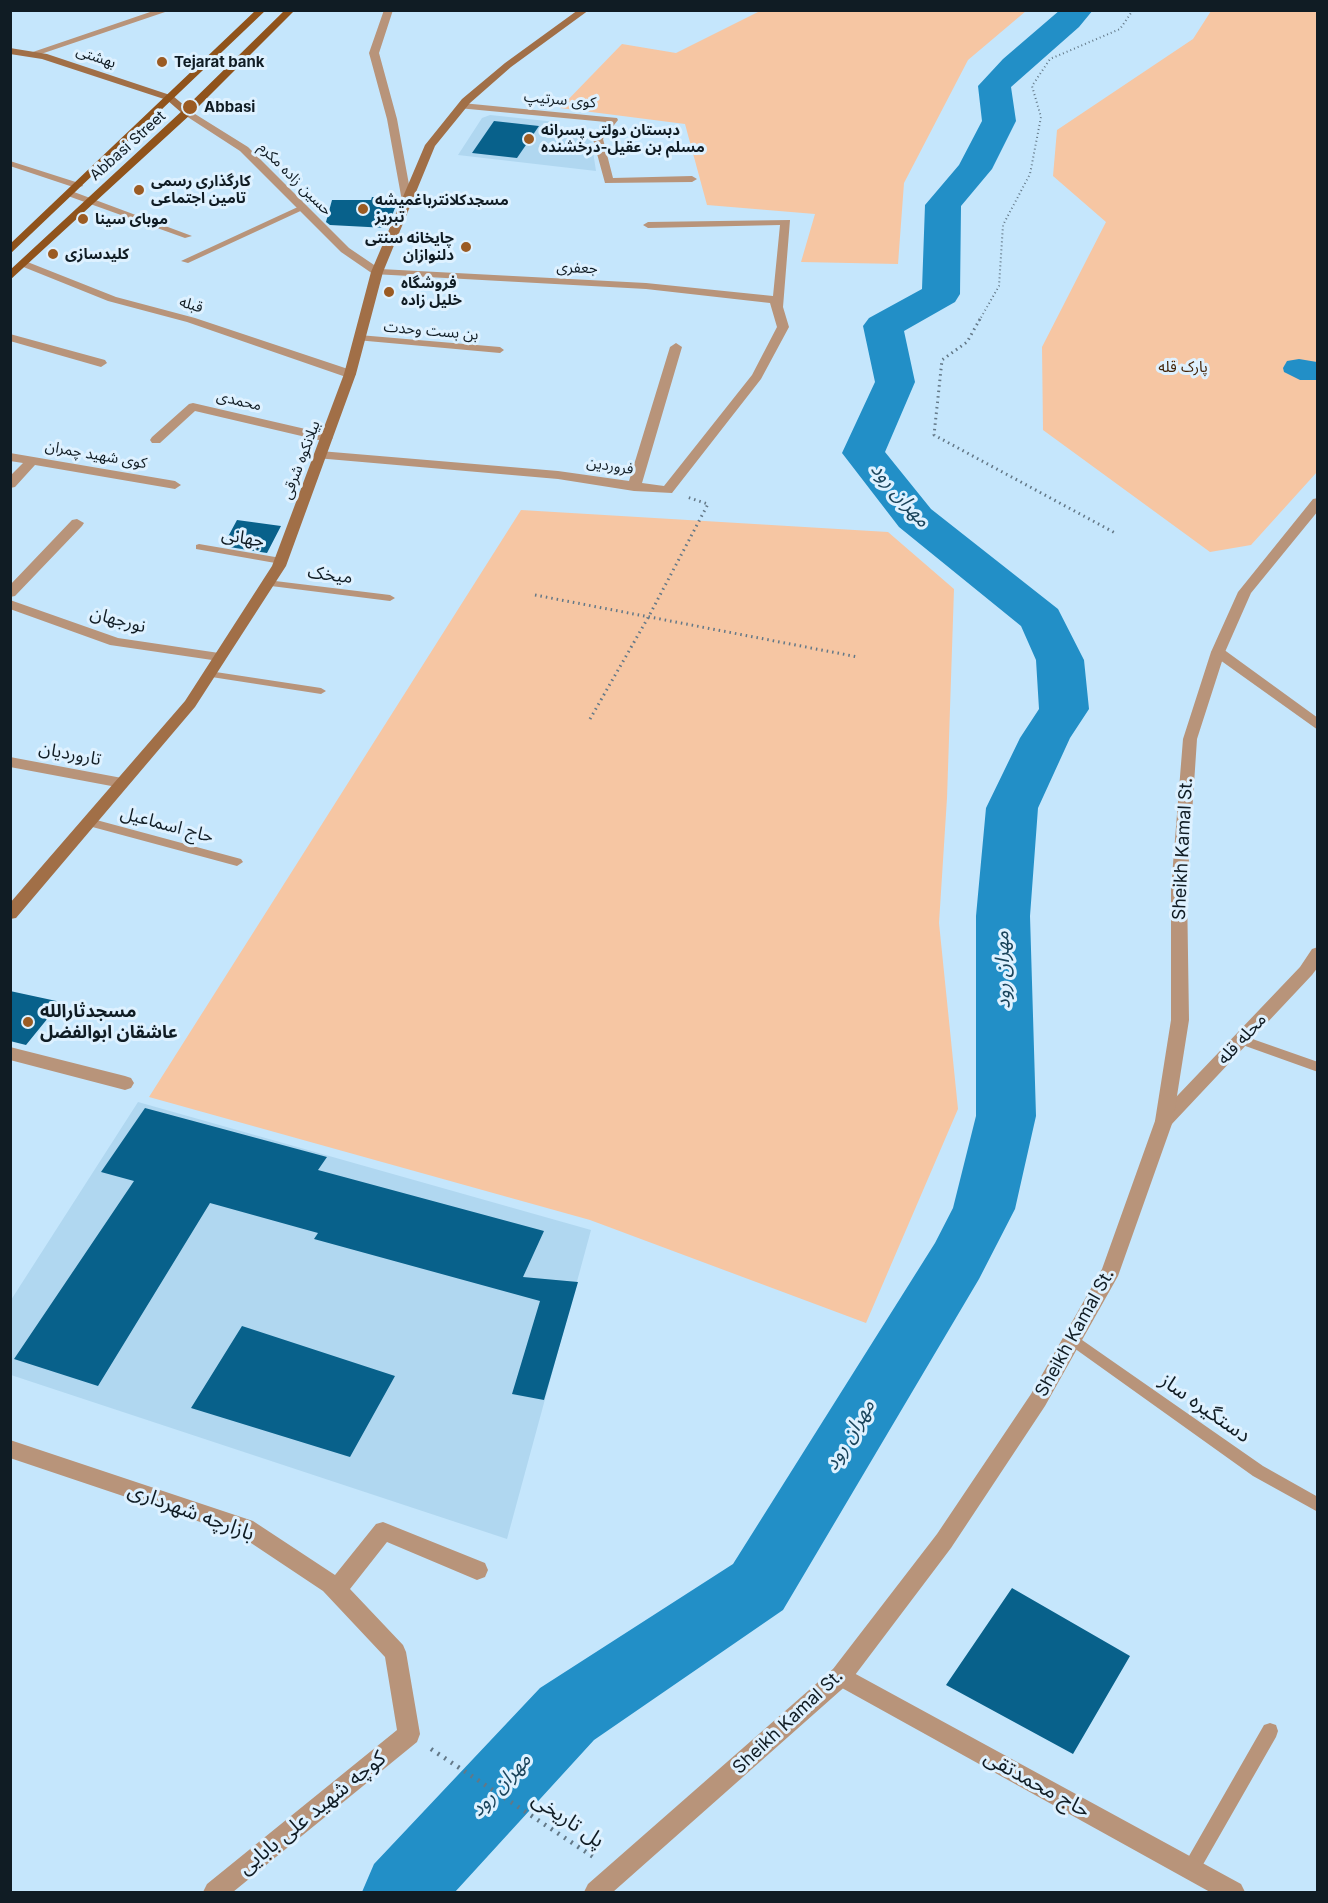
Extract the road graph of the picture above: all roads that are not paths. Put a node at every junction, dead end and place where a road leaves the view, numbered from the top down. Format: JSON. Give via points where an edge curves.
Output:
{"nodes":[{"id":1,"x":167,"y":10,"type":"edge"},
{"id":2,"x":262,"y":10,"type":"edge"},
{"id":3,"x":291,"y":10,"type":"edge"},
{"id":4,"x":389,"y":10,"type":"edge"},
{"id":5,"x":585,"y":10,"type":"edge"},
{"id":6,"x":10,"y":51,"type":"edge"},
{"id":7,"x":32,"y":54,"type":"junction"},
{"id":8,"x":170,"y":98,"type":"junction"},
{"id":9,"x":462,"y":106,"type":"junction"},
{"id":10,"x":188,"y":112,"type":"junction"},
{"id":11,"x":10,"y":163,"type":"edge"},
{"id":12,"x":692,"y":178,"type":"dead end"},
{"id":13,"x":75,"y":190,"type":"junction"},
{"id":14,"x":90,"y":201,"type":"junction"},
{"id":15,"x":407,"y":201,"type":"junction"},
{"id":16,"x":303,"y":208,"type":"junction"},
{"id":17,"x":648,"y":225,"type":"dead end"},
{"id":18,"x":188,"y":236,"type":"dead end"},
{"id":19,"x":10,"y":251,"type":"edge"},
{"id":20,"x":10,"y":259,"type":"edge"},
{"id":21,"x":185,"y":261,"type":"dead end"},
{"id":22,"x":25,"y":264,"type":"junction"},
{"id":23,"x":377,"y":272,"type":"junction"},
{"id":24,"x":10,"y":277,"type":"edge"},
{"id":25,"x":776,"y":303,"type":"junction"},
{"id":26,"x":10,"y":337,"type":"edge"},
{"id":27,"x":359,"y":338,"type":"junction"},
{"id":28,"x":676,"y":347,"type":"dead end"},
{"id":29,"x":500,"y":351,"type":"dead end"},
{"id":30,"x":101,"y":363,"type":"dead end"},
{"id":31,"x":350,"y":374,"type":"junction"},
{"id":32,"x":327,"y":438,"type":"junction"},
{"id":33,"x":156,"y":440,"type":"dead end"},
{"id":34,"x":320,"y":455,"type":"junction"},
{"id":35,"x":10,"y":457,"type":"edge"},
{"id":36,"x":32,"y":460,"type":"junction"},
{"id":37,"x":10,"y":484,"type":"edge"},
{"id":38,"x":175,"y":485,"type":"dead end"},
{"id":39,"x":634,"y":487,"type":"junction"},
{"id":40,"x":1317,"y":502,"type":"edge"},
{"id":41,"x":77,"y":523,"type":"dead end"},
{"id":42,"x":199,"y":547,"type":"dead end"},
{"id":43,"x":280,"y":561,"type":"junction"},
{"id":44,"x":267,"y":583,"type":"junction"},
{"id":45,"x":10,"y":592,"type":"edge"},
{"id":46,"x":390,"y":598,"type":"dead end"},
{"id":47,"x":10,"y":604,"type":"edge"},
{"id":48,"x":1218,"y":652,"type":"junction"},
{"id":49,"x":219,"y":657,"type":"junction"},
{"id":50,"x":209,"y":674,"type":"junction"},
{"id":51,"x":321,"y":691,"type":"dead end"},
{"id":52,"x":1317,"y":725,"type":"edge"},
{"id":53,"x":10,"y":762,"type":"edge"},
{"id":54,"x":122,"y":783,"type":"junction"},
{"id":55,"x":89,"y":822,"type":"junction"},
{"id":56,"x":237,"y":862,"type":"dead end"},
{"id":57,"x":10,"y":914,"type":"edge"},
{"id":58,"x":1317,"y":953,"type":"edge"},
{"id":59,"x":1241,"y":1040,"type":"junction"},
{"id":60,"x":10,"y":1053,"type":"edge"},
{"id":61,"x":1317,"y":1067,"type":"edge"},
{"id":62,"x":125,"y":1083,"type":"dead end"},
{"id":63,"x":1164,"y":1122,"type":"junction"},
{"id":64,"x":1072,"y":1339,"type":"junction"},
{"id":65,"x":10,"y":1449,"type":"edge"},
{"id":66,"x":1317,"y":1505,"type":"edge"},
{"id":67,"x":477,"y":1570,"type":"dead end"},
{"id":68,"x":336,"y":1590,"type":"junction"},
{"id":69,"x":841,"y":1676,"type":"junction"},
{"id":70,"x":1270,"y":1731,"type":"dead end"},
{"id":71,"x":409,"y":1734,"type":"joint"},
{"id":72,"x":1191,"y":1869,"type":"junction"},
{"id":73,"x":215,"y":1893,"type":"edge"},
{"id":74,"x":596,"y":1893,"type":"edge"},
{"id":75,"x":1233,"y":1893,"type":"edge"}],
"edges":[{"from":1,"to":7,"type":"street"},
{"from":2,"to":8,"type":"main road","name":"Abbasi Street"},
{"from":3,"to":10,"type":"main road","name":"Abbasi Street"},
{"from":4,"to":15,"type":"street","via":[[374,53],[392,118]]},
{"from":5,"to":9,"type":"main road","name":"بیلانکوه شرقی","via":[[508,65]]},
{"from":6,"to":7,"type":"main road","name":"بهشتی"},
{"from":7,"to":8,"type":"main road","name":"بهشتی"},
{"from":8,"to":10,"type":"main road","name":"بهشتی"},
{"from":8,"to":13,"type":"main road","name":"Abbasi Street"},
{"from":9,"to":12,"type":"street","name":"کوی سرتیپ","via":[[613,120],[598,139],[609,181]]},
{"from":9,"to":15,"type":"main road","name":"بیلانکوه شرقی","via":[[430,145]]},
{"from":10,"to":14,"type":"main road","name":"Abbasi Street"},
{"from":10,"to":16,"type":"street","name":"حسین زاده مکرم","via":[[244,149]]},
{"from":11,"to":13,"type":"lane"},
{"from":13,"to":14,"type":"lane"},
{"from":13,"to":19,"type":"main road"},
{"from":14,"to":18,"type":"lane"},
{"from":14,"to":22,"type":"main road","name":"Abbasi Street"},
{"from":15,"to":23,"type":"main road","name":"بیلانکوه شرقی"},
{"from":16,"to":21,"type":"lane"},
{"from":16,"to":23,"type":"street","name":"حسین زاده مکرم","via":[[345,250]]},
{"from":17,"to":25,"type":"street","via":[[786,222]]},
{"from":20,"to":22,"type":"main road"},
{"from":22,"to":24,"type":"main road","name":"Abbasi Street"},
{"from":22,"to":31,"type":"street","name":"قبله","via":[[112,299],[191,320]]},
{"from":23,"to":25,"type":"street","name":"جعفری","via":[[646,286]]},
{"from":23,"to":27,"type":"main road","name":"بیلانکوه شرقی"},
{"from":25,"to":39,"type":"street","name":"فروردین","via":[[783,327],[757,376],[667,490]]},
{"from":26,"to":30,"type":"street"},
{"from":27,"to":29,"type":"lane","name":"بن بست وحدت"},
{"from":27,"to":31,"type":"main road","name":"بیلانکوه شرقی"},
{"from":28,"to":39,"type":"street"},
{"from":31,"to":32,"type":"main road","name":"بیلانکوه شرقی"},
{"from":32,"to":33,"type":"street","name":"محمدی","via":[[193,407]]},
{"from":32,"to":34,"type":"main road","name":"بیلانکوه شرقی"},
{"from":34,"to":39,"type":"street","name":"فروردین","via":[[558,475]]},
{"from":34,"to":43,"type":"main road","name":"بیلانکوه شرقی"},
{"from":35,"to":36,"type":"street","name":"کوی شهید چمران"},
{"from":36,"to":37,"type":"street"},
{"from":36,"to":38,"type":"street","name":"کوی شهید چمران"},
{"from":40,"to":48,"type":"street","name":"Sheikh Kamal St.","via":[[1245,592]]},
{"from":41,"to":45,"type":"street"},
{"from":42,"to":43,"type":"lane","name":"جهانی"},
{"from":43,"to":44,"type":"main road","name":"بیلانکوه شرقی"},
{"from":44,"to":46,"type":"lane","name":"میخک"},
{"from":44,"to":49,"type":"main road","name":"بیلانکوه شرقی"},
{"from":47,"to":49,"type":"street","name":"نورجهان","via":[[115,642]]},
{"from":48,"to":52,"type":"street"},
{"from":48,"to":63,"type":"street","name":"Sheikh Kamal St.","via":[[1190,739],[1179,889],[1180,1020]]},
{"from":49,"to":50,"type":"main road","name":"بیلانکوه شرقی"},
{"from":50,"to":51,"type":"lane"},
{"from":50,"to":54,"type":"main road","name":"بیلانکوه شرقی","via":[[190,704]]},
{"from":53,"to":54,"type":"street","name":"تاروردیان"},
{"from":54,"to":55,"type":"main road","name":"بیلانکوه شرقی"},
{"from":55,"to":56,"type":"lane","name":"حاج اسماعیل"},
{"from":55,"to":57,"type":"main road","name":"بیلانکوه شرقی"},
{"from":58,"to":59,"type":"street","name":"محله قله","via":[[1306,971]]},
{"from":59,"to":61,"type":"lane"},
{"from":59,"to":63,"type":"street","name":"محله قله"},
{"from":60,"to":62,"type":"street"},
{"from":63,"to":64,"type":"street","name":"Sheikh Kamal St.","via":[[1111,1271]]},
{"from":64,"to":66,"type":"lane","name":"دستگیره ساز","via":[[1258,1471]]},
{"from":64,"to":69,"type":"street","name":"Sheikh Kamal St.","via":[[1038,1400],[944,1542]]},
{"from":65,"to":68,"type":"street","name":"بازارچه شهرداری","via":[[246,1528]]},
{"from":67,"to":68,"type":"street","via":[[383,1531]]},
{"from":68,"to":71,"type":"street","name":"بازارچه شهرداری","via":[[395,1652]]},
{"from":69,"to":72,"type":"street","name":"حاج محمدتقی"},
{"from":69,"to":74,"type":"street","name":"Sheikh Kamal St."},
{"from":70,"to":72,"type":"lane"},
{"from":71,"to":73,"type":"street","name":"کوچه شهید علی بابایی"},
{"from":72,"to":75,"type":"street","name":"حاج محمدتقی"}]}
